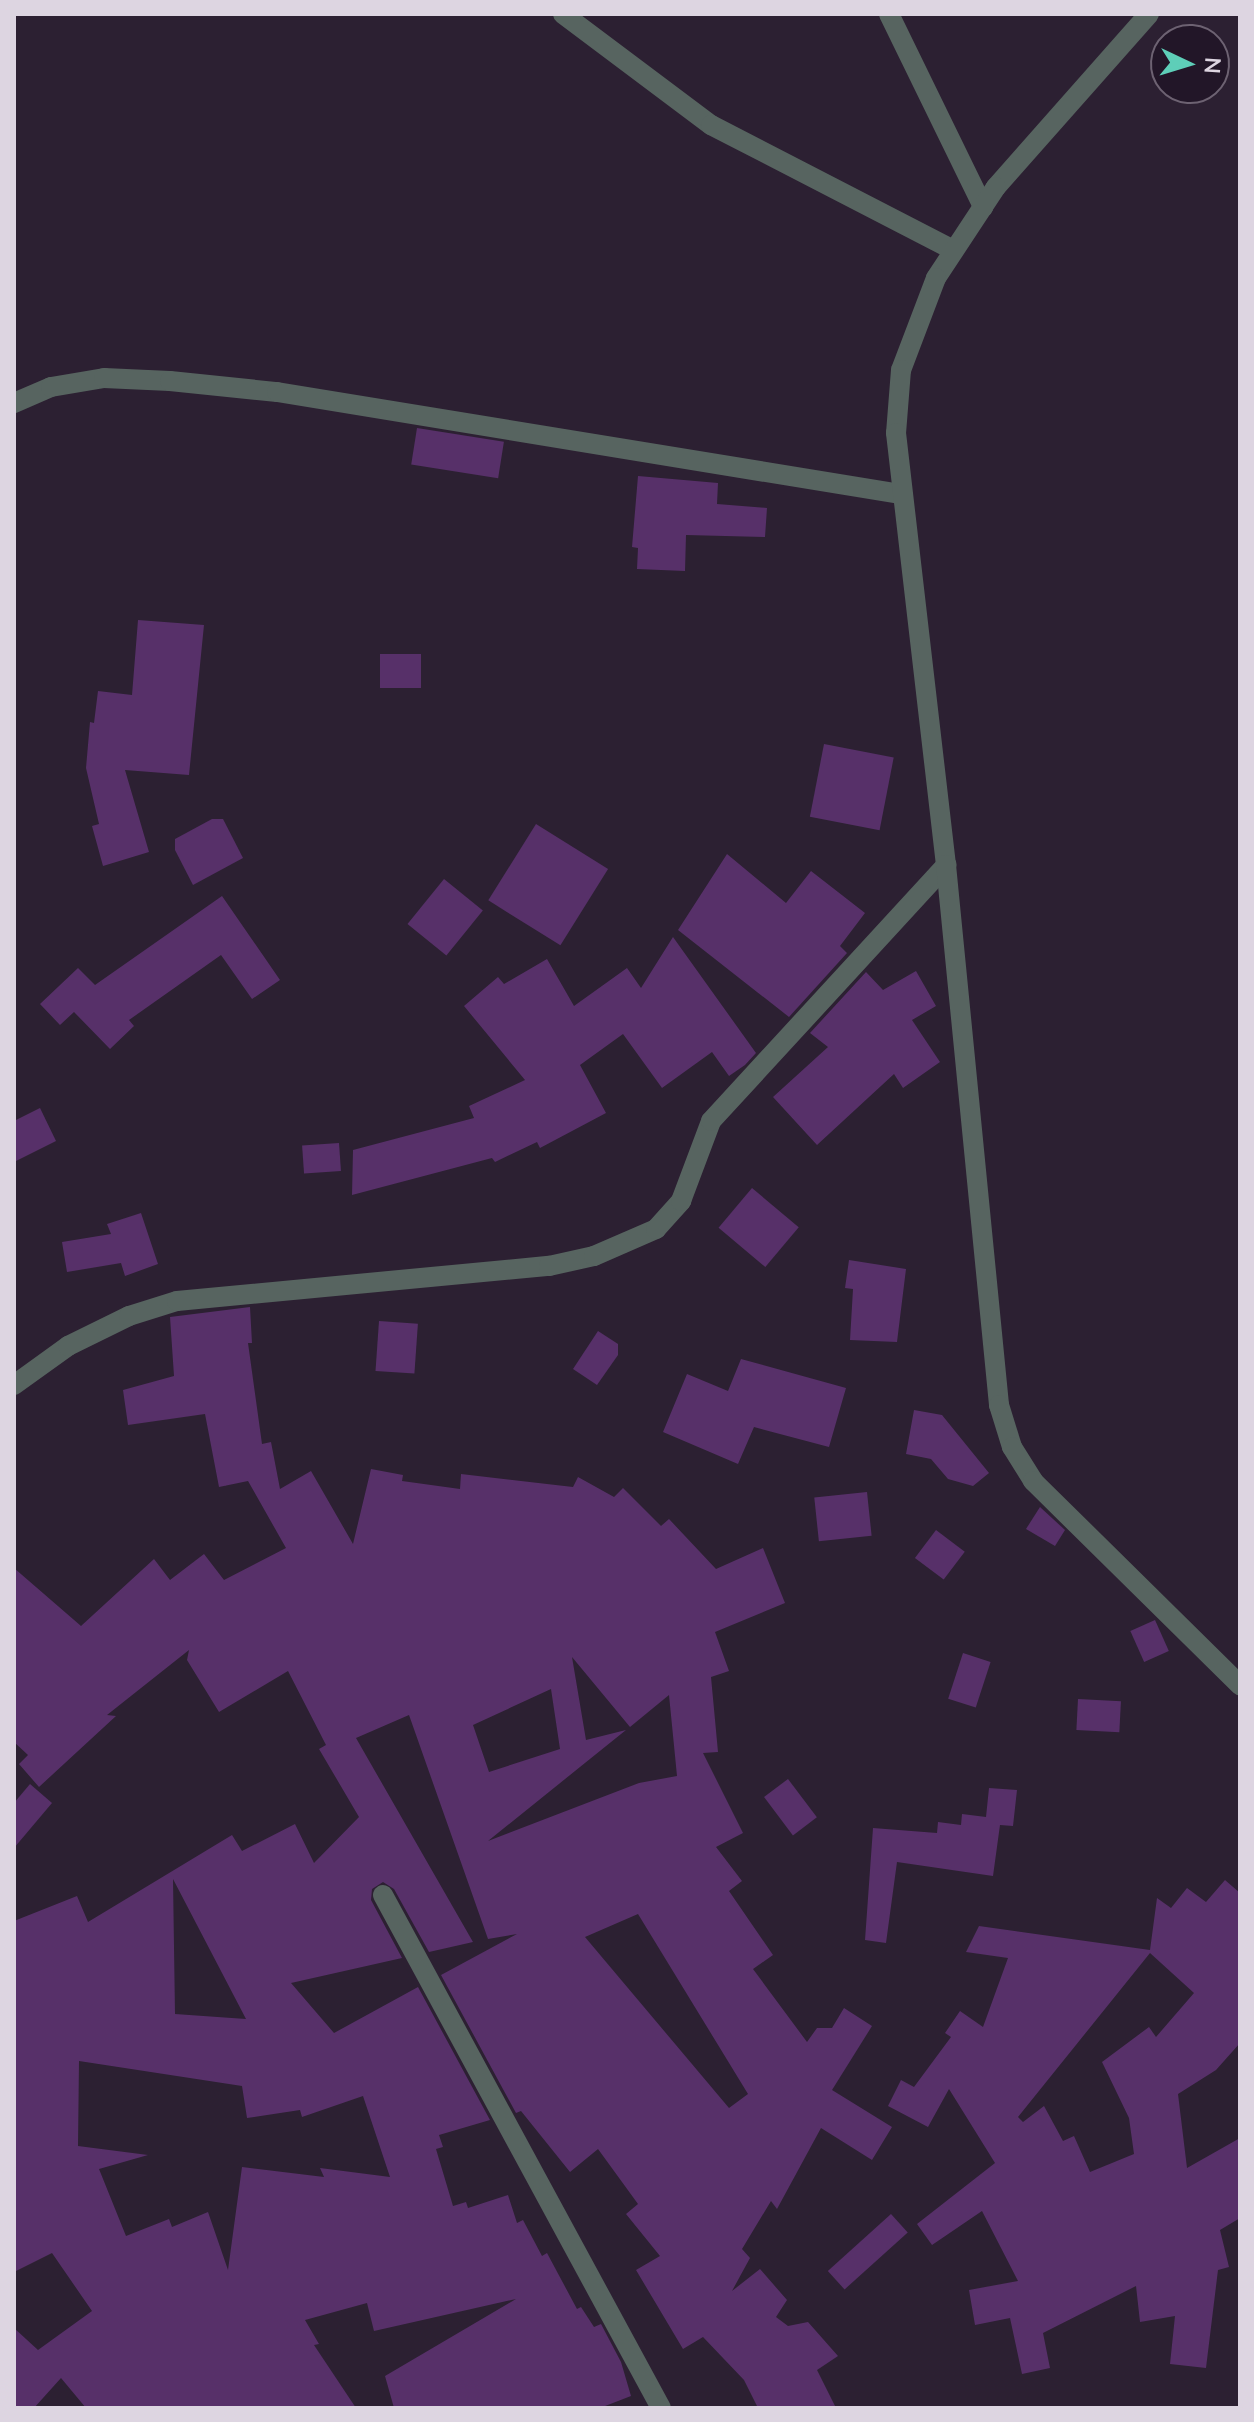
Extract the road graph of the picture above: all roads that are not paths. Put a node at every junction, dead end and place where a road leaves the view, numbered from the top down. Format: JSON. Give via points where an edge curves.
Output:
{"nodes":[{"id":1,"x":563,"y":14,"type":"edge"},
{"id":2,"x":889,"y":14,"type":"edge"},
{"id":3,"x":1149,"y":14,"type":"edge"},
{"id":4,"x":983,"y":207,"type":"junction"},
{"id":5,"x":953,"y":250,"type":"junction"},
{"id":6,"x":14,"y":403,"type":"edge"},
{"id":7,"x":900,"y":494,"type":"junction"},
{"id":8,"x":946,"y":865,"type":"junction"},
{"id":9,"x":14,"y":1385,"type":"edge"},
{"id":10,"x":1240,"y":1685,"type":"edge"},
{"id":11,"x":383,"y":1895,"type":"dead end"},
{"id":12,"x":661,"y":2408,"type":"edge"}],
"edges":[{"from":1,"to":5,"type":"street","via":[[711,125]]},
{"from":2,"to":4,"type":"street"},
{"from":3,"to":4,"type":"street"},
{"from":4,"to":5,"type":"street"},
{"from":5,"to":7,"type":"street","via":[[915,322],[901,370]]},
{"from":6,"to":7,"type":"street","via":[[51,387],[104,378],[170,381],[277,392]]},
{"from":7,"to":8,"type":"street"},
{"from":8,"to":9,"type":"street","via":[[711,1121],[681,1201],[656,1229],[594,1256],[549,1266],[177,1301],[129,1316],[68,1346]]},
{"from":8,"to":10,"type":"street","via":[[999,1405],[1012,1447],[1033,1481]]},
{"from":11,"to":12,"type":"street"}]}
